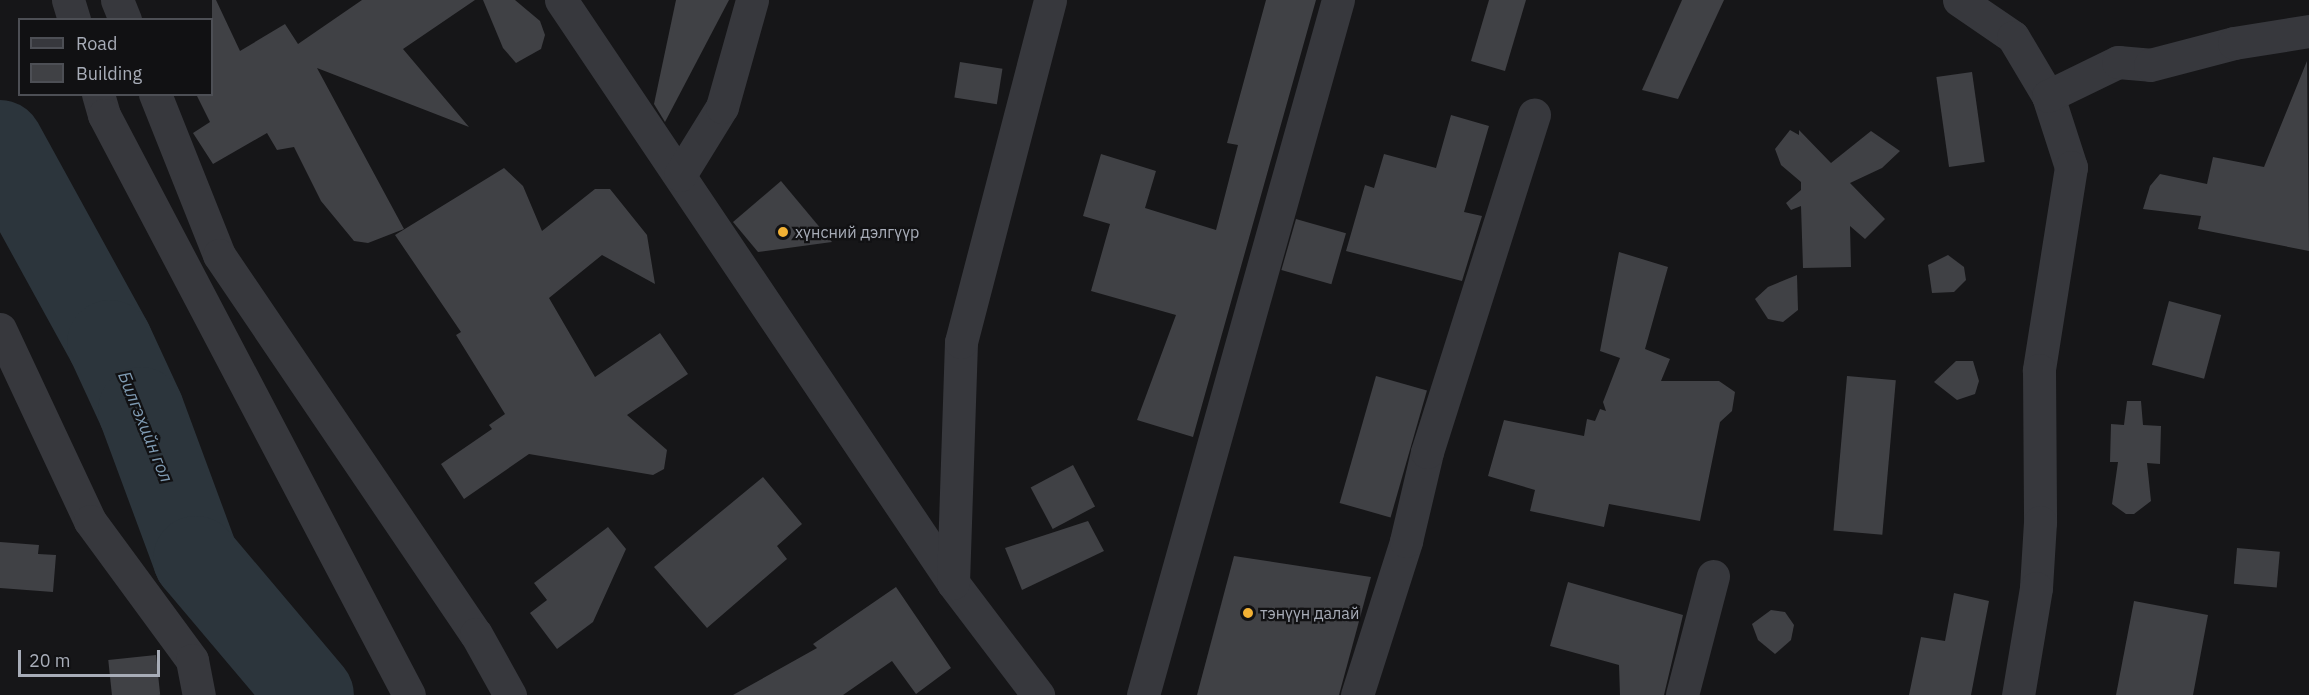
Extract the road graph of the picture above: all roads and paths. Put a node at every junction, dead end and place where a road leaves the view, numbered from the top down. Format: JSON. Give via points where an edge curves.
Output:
{"nodes":[{"id":1,"x":68,"y":0,"type":"edge"},
{"id":2,"x":117,"y":0,"type":"edge"},
{"id":3,"x":561,"y":0,"type":"edge"},
{"id":4,"x":752,"y":0,"type":"edge"},
{"id":5,"x":1050,"y":0,"type":"edge"},
{"id":6,"x":1338,"y":0,"type":"edge"},
{"id":7,"x":1959,"y":0,"type":"edge"},
{"id":8,"x":73,"y":18,"type":"edge"},
{"id":9,"x":124,"y":18,"type":"edge"},
{"id":10,"x":2309,"y":32,"type":"edge"},
{"id":11,"x":99,"y":96,"type":"edge"},
{"id":12,"x":156,"y":96,"type":"edge"},
{"id":13,"x":2049,"y":96,"type":"junction"},
{"id":14,"x":1534,"y":115,"type":"dead end"},
{"id":15,"x":680,"y":175,"type":"junction"},
{"id":16,"x":0,"y":330,"type":"edge"},
{"id":17,"x":1713,"y":576,"type":"dead end"},
{"id":18,"x":954,"y":583,"type":"junction"},
{"id":19,"x":199,"y":695,"type":"edge"},
{"id":20,"x":409,"y":695,"type":"edge"},
{"id":21,"x":510,"y":695,"type":"edge"},
{"id":22,"x":1038,"y":695,"type":"edge"},
{"id":23,"x":1143,"y":695,"type":"edge"},
{"id":24,"x":1357,"y":695,"type":"edge"},
{"id":25,"x":1682,"y":695,"type":"edge"},
{"id":26,"x":2018,"y":695,"type":"edge"}],
"edges":[{"from":1,"to":8,"type":"street"},
{"from":2,"to":9,"type":"street"},
{"from":3,"to":15,"type":"street"},
{"from":4,"to":15,"type":"street","via":[[722,107]]},
{"from":5,"to":18,"type":"street","via":[[961,342]]},
{"from":6,"to":23,"type":"street"},
{"from":7,"to":13,"type":"street","via":[[2013,37]]},
{"from":10,"to":13,"type":"street","via":[[2234,44],[2150,65],[2118,62]]},
{"from":11,"to":20,"type":"street","via":[[104,115]]},
{"from":12,"to":21,"type":"street","via":[[219,255],[476,634]]},
{"from":13,"to":26,"type":"street","via":[[2071,167],[2039,370],[2037,577]]},
{"from":14,"to":24,"type":"street","via":[[1427,452],[1406,541]]},
{"from":15,"to":18,"type":"street"},
{"from":16,"to":19,"type":"street","via":[[90,521],[192,660]]},
{"from":17,"to":25,"type":"street"},
{"from":18,"to":22,"type":"street"}]}
